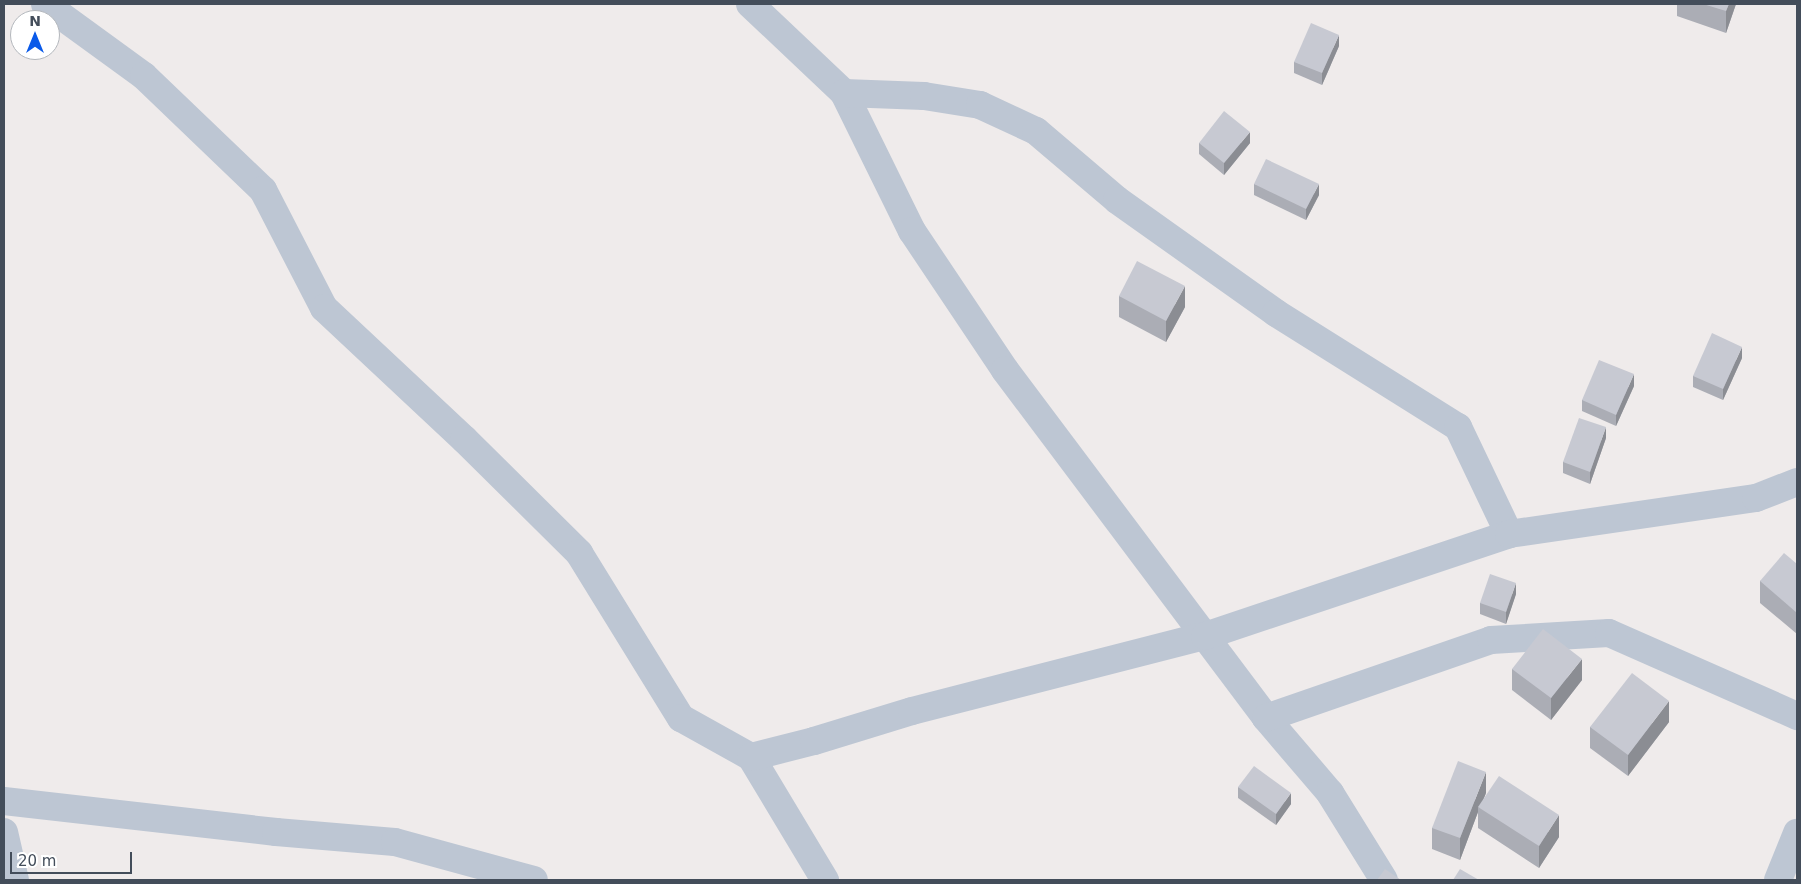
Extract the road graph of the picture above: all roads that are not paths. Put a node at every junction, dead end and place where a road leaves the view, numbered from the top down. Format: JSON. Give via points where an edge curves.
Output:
{"nodes":[{"id":1,"x":45,"y":4,"type":"edge"},
{"id":2,"x":750,"y":4,"type":"edge"},
{"id":3,"x":844,"y":93,"type":"junction"},
{"id":4,"x":1797,"y":482,"type":"edge"},
{"id":5,"x":1509,"y":534,"type":"junction"},
{"id":6,"x":1205,"y":636,"type":"junction"},
{"id":7,"x":1797,"y":716,"type":"edge"},
{"id":8,"x":1266,"y":718,"type":"junction"},
{"id":9,"x":751,"y":757,"type":"junction"},
{"id":10,"x":4,"y":801,"type":"edge"},
{"id":11,"x":4,"y":832,"type":"edge"},
{"id":12,"x":1797,"y":833,"type":"edge"},
{"id":13,"x":15,"y":880,"type":"edge"},
{"id":14,"x":534,"y":880,"type":"edge"},
{"id":15,"x":825,"y":880,"type":"edge"},
{"id":16,"x":1384,"y":880,"type":"edge"},
{"id":17,"x":1778,"y":880,"type":"edge"}],
"edges":[{"from":1,"to":9,"type":"street","via":[[144,76],[263,190],[324,308],[464,439],[579,553],[681,718]]},
{"from":2,"to":3,"type":"street"},
{"from":3,"to":5,"type":"street","via":[[924,96],[980,105],[1036,131],[1116,200],[1276,313],[1458,427]]},
{"from":3,"to":6,"type":"street","via":[[917,240],[1005,370]]},
{"from":4,"to":5,"type":"street","via":[[1756,498]]},
{"from":5,"to":6,"type":"street"},
{"from":6,"to":8,"type":"street"},
{"from":6,"to":9,"type":"street","via":[[912,711]]},
{"from":7,"to":8,"type":"street","via":[[1609,633],[1491,640]]},
{"from":8,"to":16,"type":"street","via":[[1330,793]]},
{"from":9,"to":15,"type":"street"},
{"from":10,"to":14,"type":"street","via":[[395,842]]},
{"from":11,"to":13,"type":"street"},
{"from":12,"to":17,"type":"street"}]}
